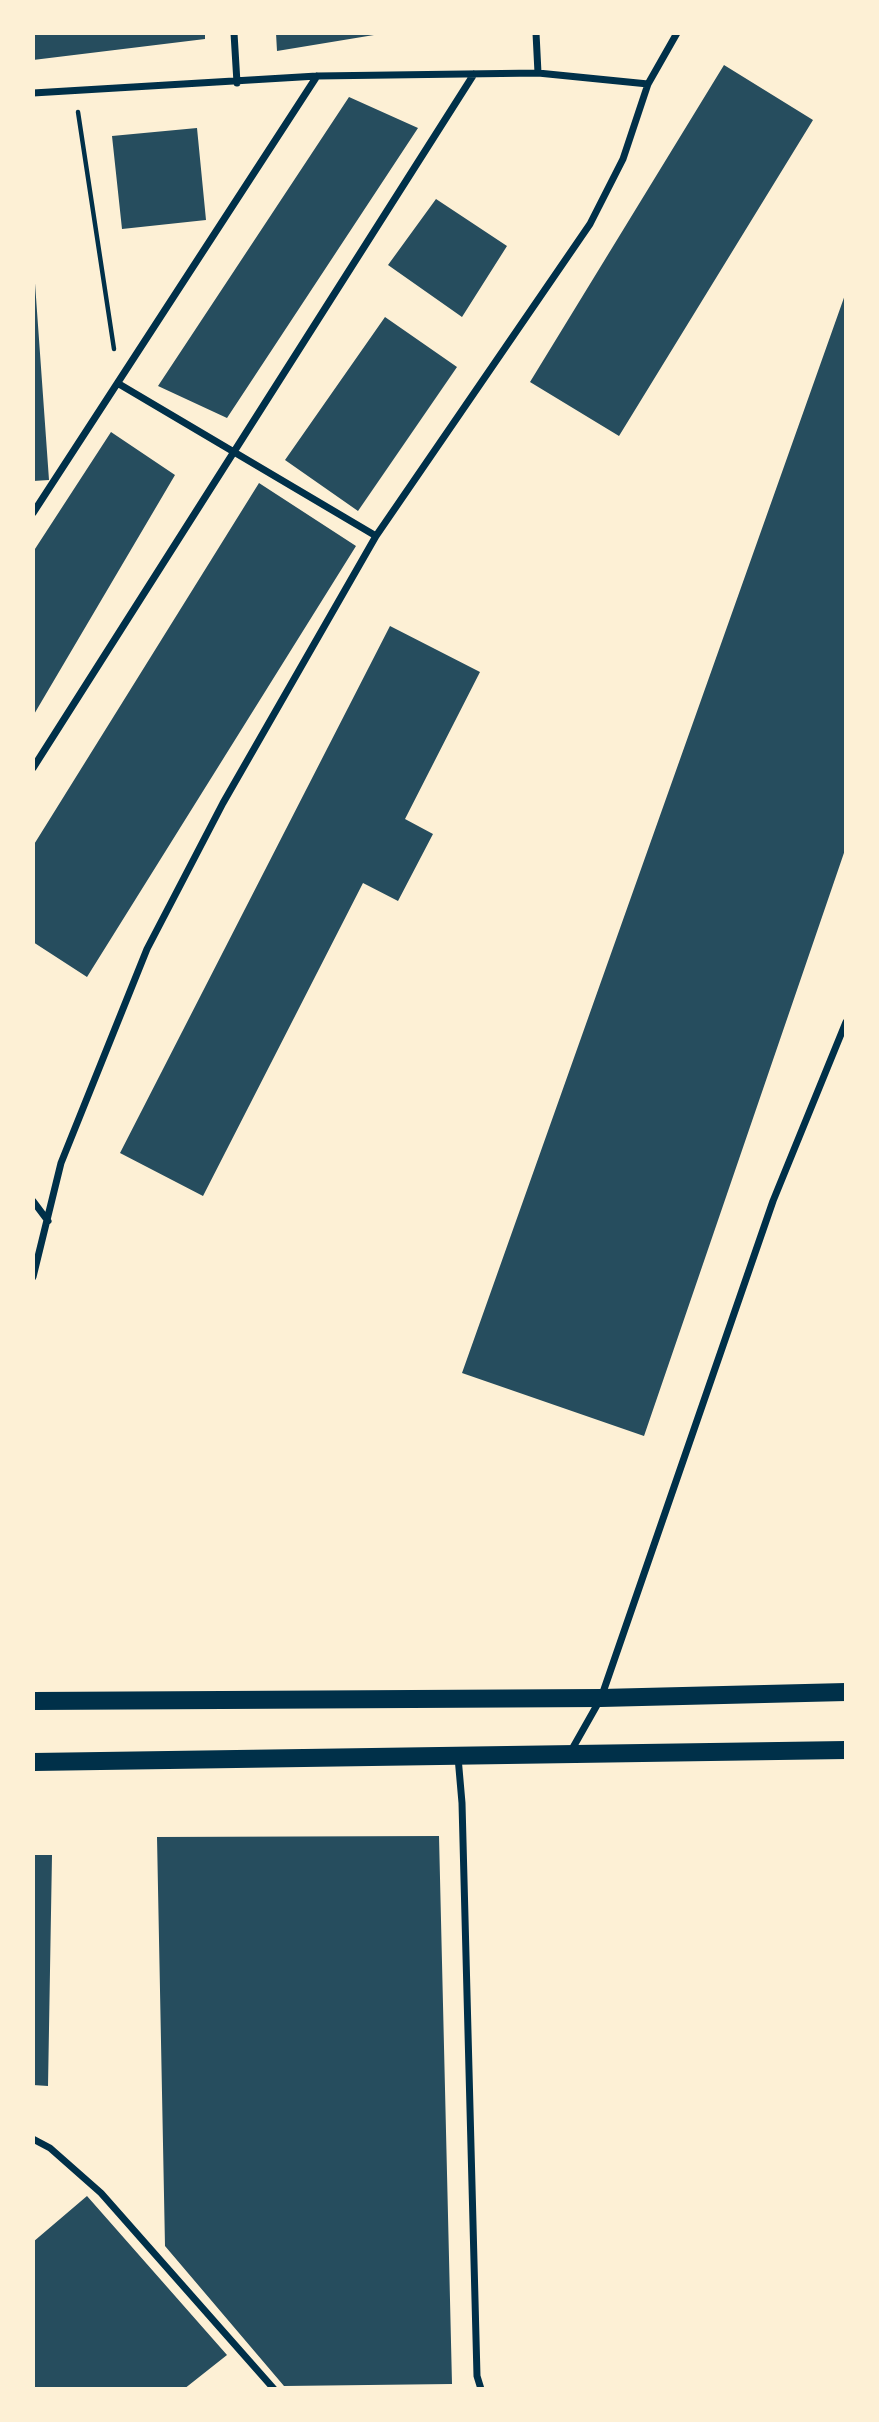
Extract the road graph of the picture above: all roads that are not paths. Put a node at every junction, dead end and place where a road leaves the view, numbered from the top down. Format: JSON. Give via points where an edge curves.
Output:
{"nodes":[{"id":1,"x":234,"y":33,"type":"edge"},
{"id":2,"x":536,"y":33,"type":"edge"},
{"id":3,"x":677,"y":33,"type":"edge"},
{"id":4,"x":538,"y":73,"type":"junction"},
{"id":5,"x":474,"y":74,"type":"junction"},
{"id":6,"x":317,"y":76,"type":"junction"},
{"id":7,"x":237,"y":83,"type":"junction"},
{"id":8,"x":648,"y":84,"type":"junction"},
{"id":9,"x":33,"y":93,"type":"edge"},
{"id":10,"x":119,"y":384,"type":"junction"},
{"id":11,"x":233,"y":449,"type":"junction"},
{"id":12,"x":33,"y":513,"type":"edge"},
{"id":13,"x":376,"y":536,"type":"junction"},
{"id":14,"x":33,"y":768,"type":"edge"},
{"id":15,"x":846,"y":1022,"type":"edge"},
{"id":16,"x":33,"y":1201,"type":"edge"},
{"id":17,"x":48,"y":1221,"type":"junction"},
{"id":18,"x":33,"y":1277,"type":"edge"},
{"id":19,"x":846,"y":1692,"type":"edge"},
{"id":20,"x":601,"y":1698,"type":"junction"},
{"id":21,"x":33,"y":1701,"type":"edge"},
{"id":22,"x":846,"y":1750,"type":"edge"},
{"id":23,"x":569,"y":1755,"type":"junction"},
{"id":24,"x":458,"y":1756,"type":"junction"},
{"id":25,"x":33,"y":1762,"type":"edge"},
{"id":26,"x":33,"y":2139,"type":"edge"},
{"id":27,"x":274,"y":2389,"type":"edge"},
{"id":28,"x":481,"y":2389,"type":"edge"}],
"edges":[{"from":1,"to":7,"type":"street"},
{"from":2,"to":4,"type":"street"},
{"from":3,"to":8,"type":"street"},
{"from":4,"to":5,"type":"street"},
{"from":4,"to":8,"type":"street"},
{"from":5,"to":6,"type":"street"},
{"from":5,"to":11,"type":"street"},
{"from":6,"to":7,"type":"street"},
{"from":6,"to":10,"type":"street"},
{"from":7,"to":9,"type":"street"},
{"from":8,"to":13,"type":"street","via":[[623,159],[590,223]]},
{"from":10,"to":11,"type":"street"},
{"from":10,"to":12,"type":"street"},
{"from":11,"to":13,"type":"street"},
{"from":11,"to":14,"type":"street"},
{"from":13,"to":17,"type":"street","via":[[223,803],[147,949],[61,1163]]},
{"from":15,"to":20,"type":"street","via":[[773,1201]]},
{"from":16,"to":17,"type":"street"},
{"from":17,"to":18,"type":"street"},
{"from":19,"to":20,"type":"main road"},
{"from":20,"to":21,"type":"main road"},
{"from":20,"to":23,"type":"street"},
{"from":22,"to":23,"type":"main road"},
{"from":23,"to":24,"type":"main road"},
{"from":24,"to":25,"type":"main road"},
{"from":24,"to":28,"type":"street","via":[[477,2376]]},
{"from":26,"to":27,"type":"street","via":[[50,2148],[101,2193]]}]}
